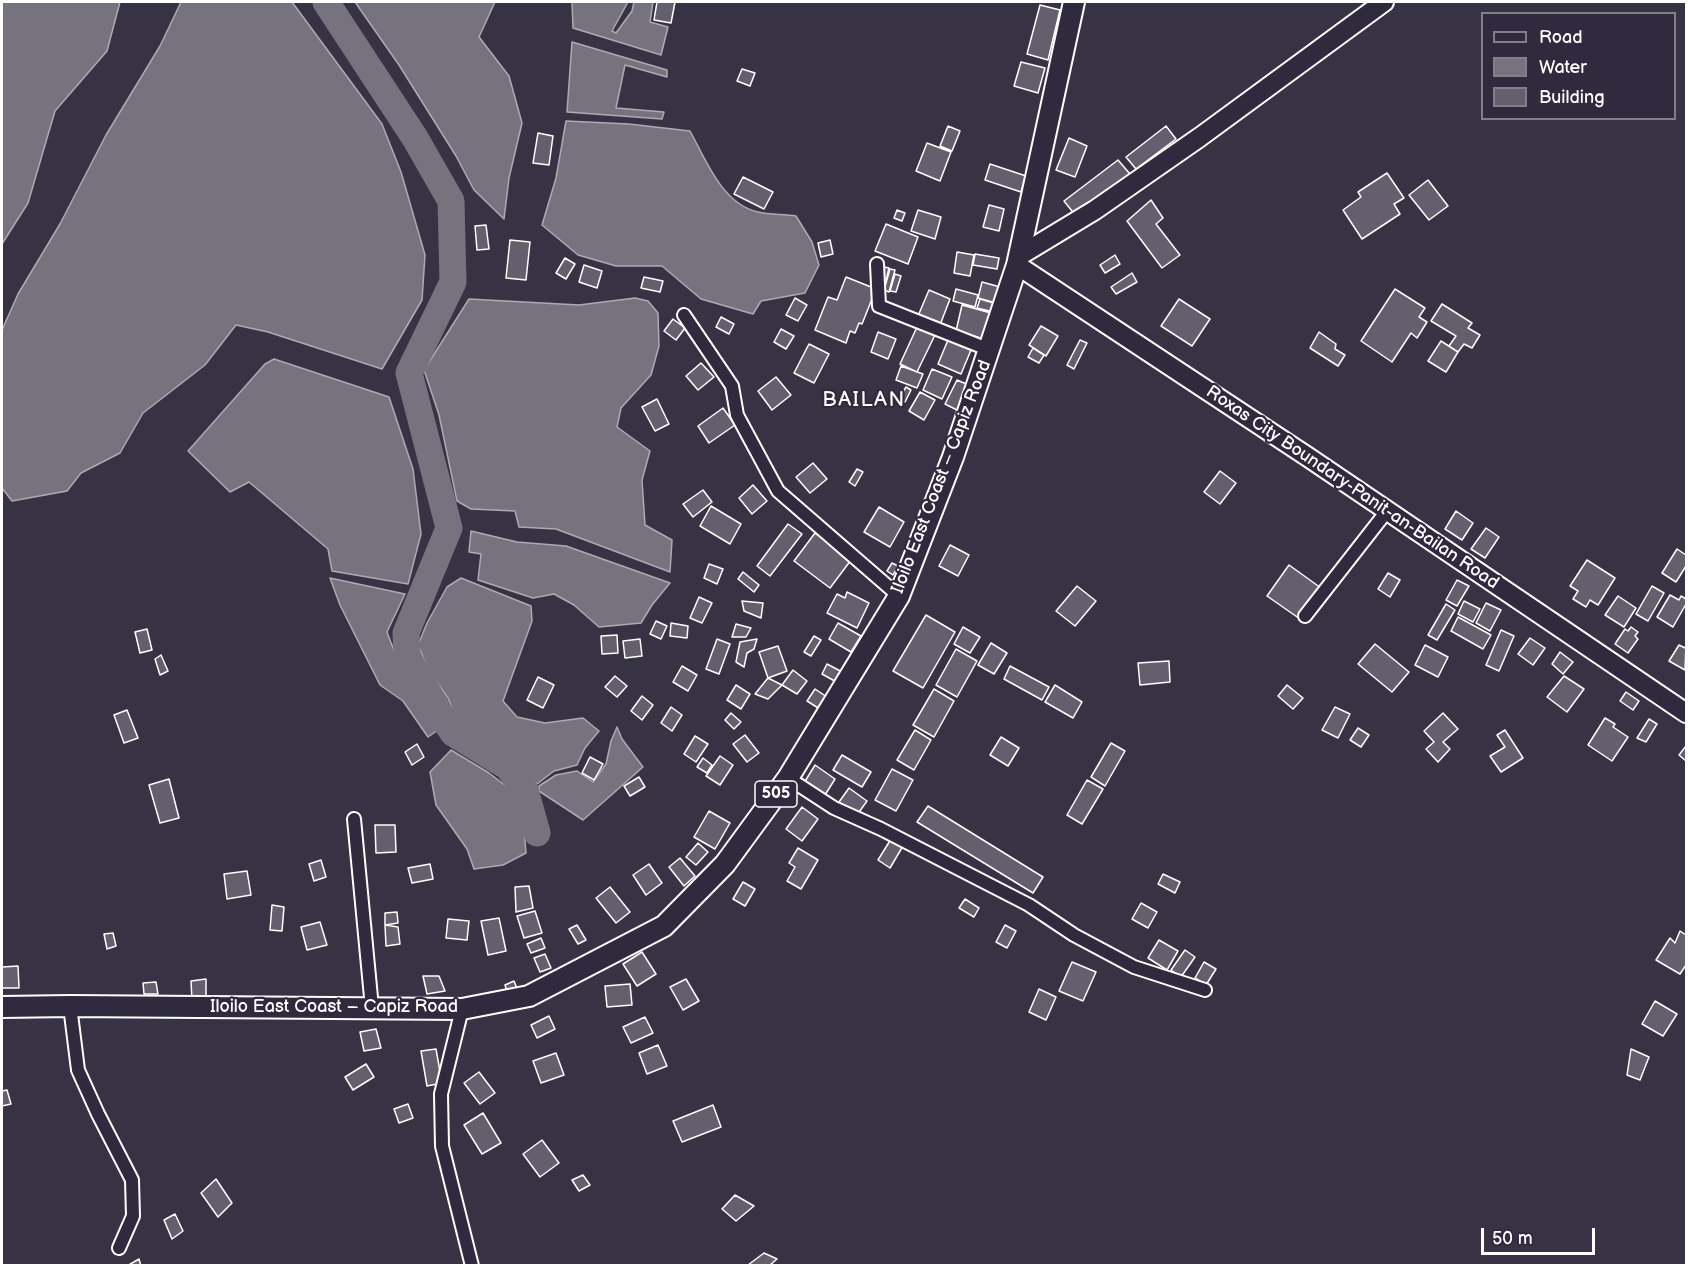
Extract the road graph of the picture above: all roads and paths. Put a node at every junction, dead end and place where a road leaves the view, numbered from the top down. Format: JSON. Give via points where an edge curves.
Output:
{"nodes":[{"id":1,"x":1074,"y":2,"type":"edge"},
{"id":2,"x":1384,"y":2,"type":"edge"},
{"id":3,"x":1018,"y":260,"type":"junction"},
{"id":4,"x":877,"y":264,"type":"dead end"},
{"id":5,"x":684,"y":315,"type":"dead end"},
{"id":6,"x":990,"y":350,"type":"junction"},
{"id":7,"x":1387,"y":511,"type":"junction"},
{"id":8,"x":899,"y":596,"type":"junction"},
{"id":9,"x":1305,"y":616,"type":"dead end"},
{"id":10,"x":1686,"y":713,"type":"edge"},
{"id":11,"x":788,"y":778,"type":"junction"},
{"id":12,"x":354,"y":819,"type":"dead end"},
{"id":13,"x":1205,"y":990,"type":"dead end"},
{"id":14,"x":70,"y":1006,"type":"junction"},
{"id":15,"x":2,"y":1008,"type":"edge"},
{"id":16,"x":372,"y":1008,"type":"junction"},
{"id":17,"x":462,"y":1008,"type":"junction"},
{"id":18,"x":119,"y":1248,"type":"dead end"},
{"id":19,"x":472,"y":1266,"type":"edge"}],
"edges":[{"from":1,"to":3,"type":"main road","name":"Iloilo East Coast – Capiz Road","number":"505"},
{"from":2,"to":3,"type":"main road","via":[[1104,204]]},
{"from":3,"to":6,"type":"main road","name":"Iloilo East Coast – Capiz Road","number":"505"},
{"from":3,"to":7,"type":"main road","name":"Roxas City Boundary-Panit-an-Bailan Road"},
{"from":4,"to":6,"type":"street","via":[[879,306]]},
{"from":5,"to":8,"type":"street","via":[[732,386],[737,415],[778,491]]},
{"from":6,"to":8,"type":"main road","name":"Iloilo East Coast – Capiz Road","number":"505"},
{"from":7,"to":9,"type":"street"},
{"from":7,"to":10,"type":"main road","name":"Roxas City Boundary-Panit-an-Bailan Road"},
{"from":8,"to":11,"type":"main road","name":"Iloilo East Coast – Capiz Road","number":"505"},
{"from":11,"to":13,"type":"street","via":[[834,807],[1029,905],[1134,967]]},
{"from":11,"to":17,"type":"main road","name":"Iloilo East Coast – Capiz Road","number":"505","via":[[725,864],[664,926],[529,996]]},
{"from":12,"to":16,"type":"street"},
{"from":14,"to":15,"type":"main road","name":"Iloilo East Coast – Capiz Road","number":"505"},
{"from":14,"to":16,"type":"main road","name":"Iloilo East Coast – Capiz Road","number":"505"},
{"from":14,"to":18,"type":"street","via":[[78,1070],[132,1180],[133,1216]]},
{"from":16,"to":17,"type":"main road","name":"Iloilo East Coast – Capiz Road","number":"505"},
{"from":17,"to":19,"type":"street","via":[[441,1094],[442,1146]]}]}
